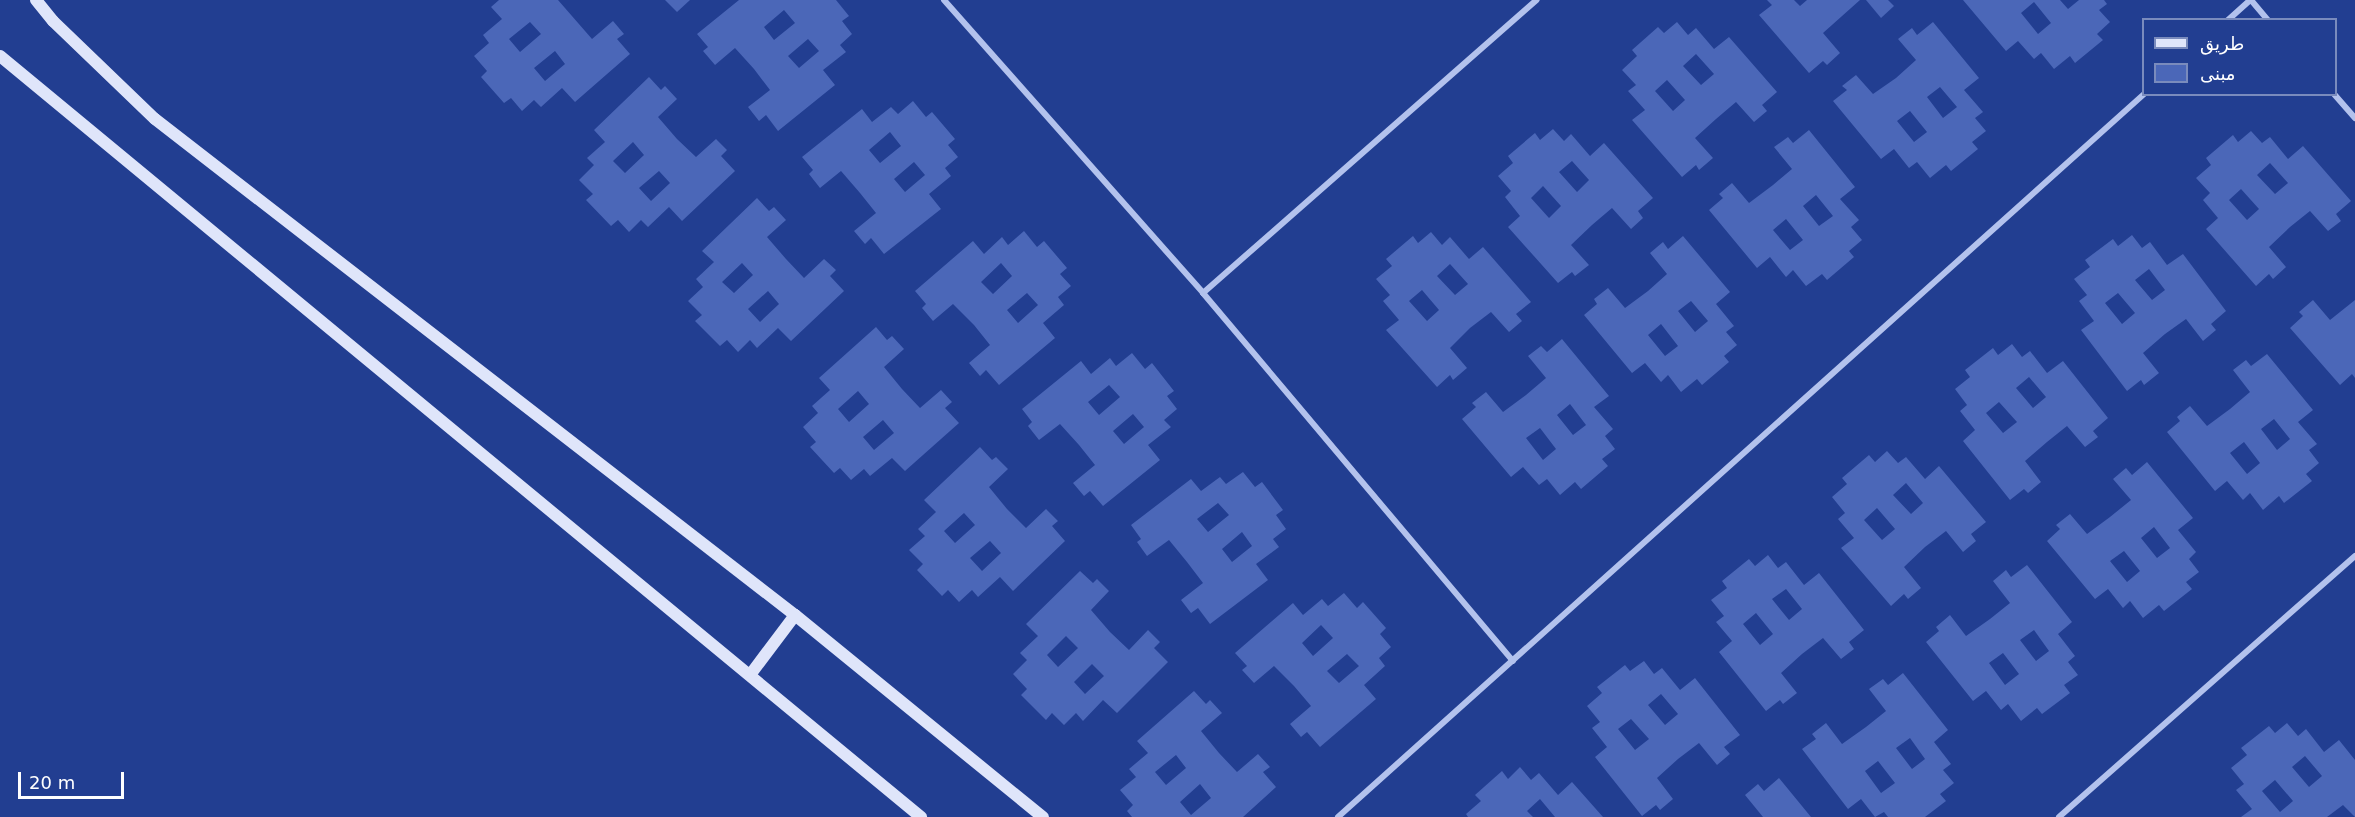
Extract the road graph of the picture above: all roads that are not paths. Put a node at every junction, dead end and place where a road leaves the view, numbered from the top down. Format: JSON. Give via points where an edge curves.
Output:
{"nodes":[{"id":1,"x":36,"y":0,"type":"edge"},
{"id":2,"x":944,"y":0,"type":"edge"},
{"id":3,"x":1537,"y":0,"type":"edge"},
{"id":4,"x":2251,"y":0,"type":"edge"},
{"id":5,"x":2230,"y":18,"type":"edge"},
{"id":6,"x":2266,"y":18,"type":"edge"},
{"id":7,"x":0,"y":56,"type":"edge"},
{"id":8,"x":2142,"y":96,"type":"edge"},
{"id":9,"x":2336,"y":96,"type":"edge"},
{"id":10,"x":2355,"y":118,"type":"edge"},
{"id":11,"x":1203,"y":293,"type":"junction"},
{"id":12,"x":2355,"y":556,"type":"edge"},
{"id":13,"x":795,"y":615,"type":"junction"},
{"id":14,"x":1513,"y":661,"type":"junction"},
{"id":15,"x":750,"y":675,"type":"junction"},
{"id":16,"x":921,"y":817,"type":"edge"},
{"id":17,"x":1043,"y":817,"type":"edge"},
{"id":18,"x":1338,"y":817,"type":"edge"},
{"id":19,"x":2059,"y":817,"type":"edge"}],
"edges":[{"from":1,"to":13,"type":"street","via":[[156,119]]},
{"from":2,"to":11,"type":"street"},
{"from":3,"to":11,"type":"street"},
{"from":4,"to":5,"type":"street"},
{"from":4,"to":6,"type":"street"},
{"from":7,"to":15,"type":"street"},
{"from":8,"to":14,"type":"street"},
{"from":9,"to":10,"type":"street"},
{"from":11,"to":14,"type":"street"},
{"from":12,"to":19,"type":"street"},
{"from":13,"to":15,"type":"street"},
{"from":13,"to":17,"type":"street"},
{"from":14,"to":18,"type":"street"},
{"from":15,"to":16,"type":"street"}]}
